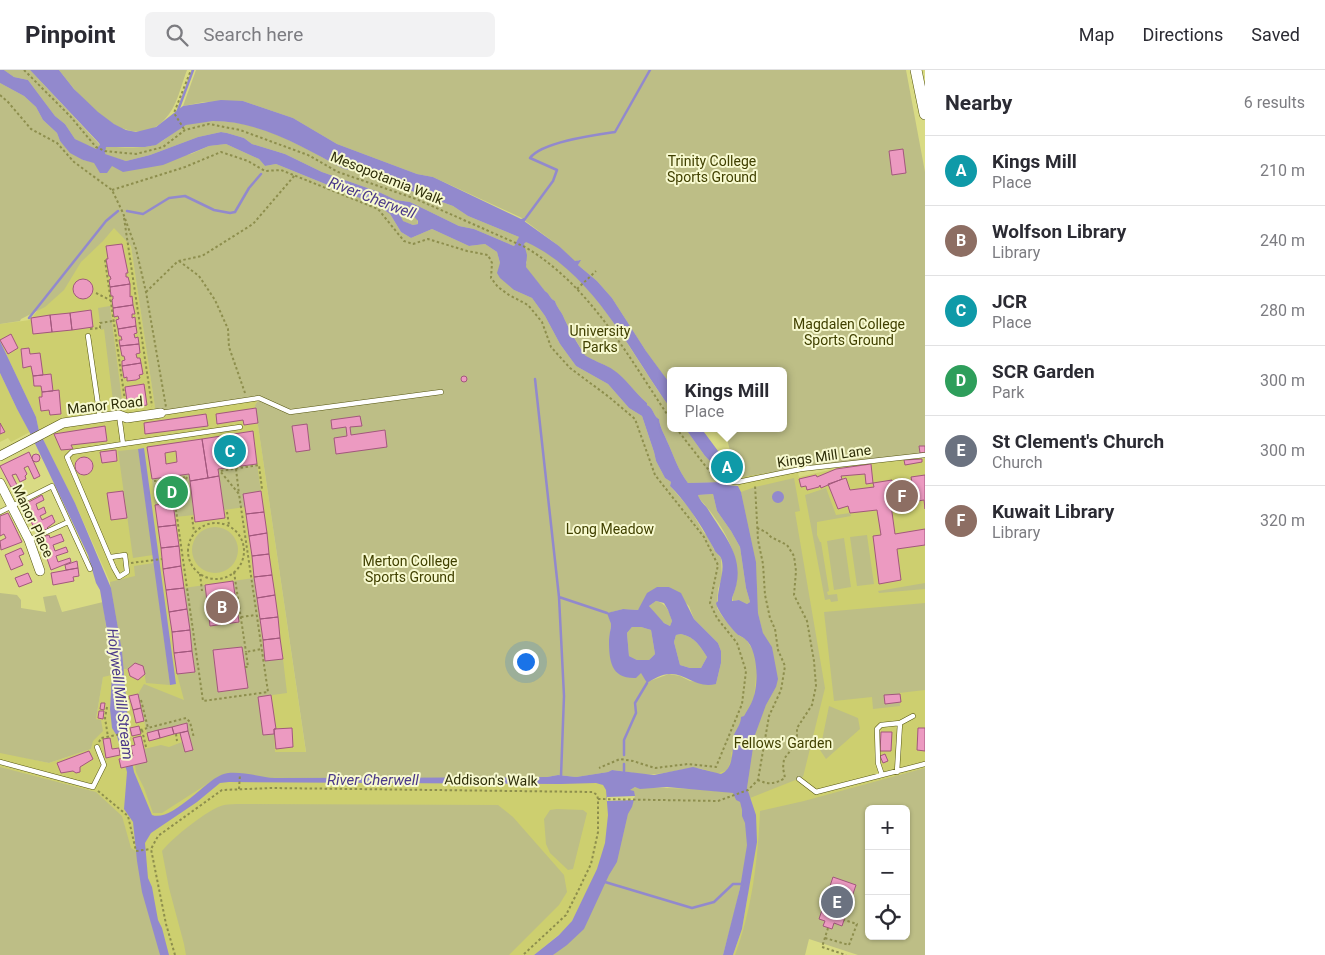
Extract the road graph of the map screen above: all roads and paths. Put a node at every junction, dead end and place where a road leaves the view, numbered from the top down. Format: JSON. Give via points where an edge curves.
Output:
{"nodes":[{"id":1,"x":24,"y":70,"type":"edge"},
{"id":2,"x":191,"y":70,"type":"edge"},
{"id":3,"x":916,"y":70,"type":"edge"},
{"id":4,"x":0,"y":95,"type":"edge"},
{"id":5,"x":925,"y":114,"type":"edge"},
{"id":6,"x":185,"y":130,"type":"junction"},
{"id":7,"x":295,"y":176,"type":"junction"},
{"id":8,"x":112,"y":190,"type":"junction"},
{"id":9,"x":123,"y":213,"type":"junction"},
{"id":10,"x":105,"y":260,"type":"dead end"},
{"id":11,"x":178,"y":261,"type":"junction"},
{"id":12,"x":596,"y":271,"type":"dead end"},
{"id":13,"x":577,"y":290,"type":"junction"},
{"id":14,"x":146,"y":292,"type":"junction"},
{"id":15,"x":96,"y":293,"type":"dead end"},
{"id":16,"x":110,"y":300,"type":"junction"},
{"id":17,"x":113,"y":320,"type":"junction"},
{"id":18,"x":88,"y":336,"type":"joint"},
{"id":19,"x":441,"y":392,"type":"dead end"},
{"id":20,"x":247,"y":400,"type":"junction"},
{"id":21,"x":161,"y":413,"type":"junction"},
{"id":22,"x":667,"y":414,"type":"edge"},
{"id":23,"x":123,"y":417,"type":"junction"},
{"id":24,"x":100,"y":418,"type":"junction"},
{"id":25,"x":240,"y":427,"type":"dead end"},
{"id":26,"x":679,"y":432,"type":"edge"},
{"id":27,"x":123,"y":444,"type":"junction"},
{"id":28,"x":925,"y":455,"type":"edge"},
{"id":29,"x":0,"y":456,"type":"edge"},
{"id":30,"x":236,"y":469,"type":"junction"},
{"id":31,"x":755,"y":478,"type":"junction"},
{"id":32,"x":172,"y":479,"type":"junction"},
{"id":33,"x":717,"y":480,"type":"dead end"},
{"id":34,"x":154,"y":481,"type":"dead end"},
{"id":35,"x":727,"y":482,"type":"dead end"},
{"id":36,"x":0,"y":483,"type":"edge"},
{"id":37,"x":262,"y":489,"type":"dead end"},
{"id":38,"x":240,"y":494,"type":"junction"},
{"id":39,"x":175,"y":503,"type":"junction"},
{"id":40,"x":12,"y":507,"type":"junction"},
{"id":41,"x":0,"y":512,"type":"edge"},
{"id":42,"x":227,"y":512,"type":"dead end"},
{"id":43,"x":192,"y":517,"type":"dead end"},
{"id":44,"x":68,"y":522,"type":"junction"},
{"id":45,"x":229,"y":526,"type":"junction"},
{"id":46,"x":757,"y":528,"type":"junction"},
{"id":47,"x":194,"y":533,"type":"junction"},
{"id":48,"x":29,"y":540,"type":"junction"},
{"id":49,"x":246,"y":547,"type":"junction"},
{"id":50,"x":188,"y":555,"type":"junction"},
{"id":51,"x":181,"y":556,"type":"junction"},
{"id":52,"x":111,"y":557,"type":"junction"},
{"id":53,"x":161,"y":559,"type":"dead end"},
{"id":54,"x":126,"y":564,"type":"junction"},
{"id":55,"x":90,"y":569,"type":"dead end"},
{"id":56,"x":40,"y":571,"type":"dead end"},
{"id":57,"x":234,"y":572,"type":"junction"},
{"id":58,"x":200,"y":574,"type":"junction"},
{"id":59,"x":202,"y":591,"type":"dead end"},
{"id":60,"x":256,"y":615,"type":"junction"},
{"id":61,"x":241,"y":617,"type":"junction"},
{"id":62,"x":261,"y":649,"type":"junction"},
{"id":63,"x":246,"y":652,"type":"junction"},
{"id":64,"x":245,"y":667,"type":"dead end"},
{"id":65,"x":141,"y":700,"type":"dead end"},
{"id":66,"x":107,"y":707,"type":"dead end"},
{"id":67,"x":913,"y":716,"type":"dead end"},
{"id":68,"x":173,"y":722,"type":"junction"},
{"id":69,"x":900,"y":723,"type":"junction"},
{"id":70,"x":174,"y":726,"type":"dead end"},
{"id":71,"x":148,"y":728,"type":"junction"},
{"id":72,"x":131,"y":732,"type":"dead end"},
{"id":73,"x":176,"y":734,"type":"dead end"},
{"id":74,"x":108,"y":737,"type":"junction"},
{"id":75,"x":194,"y":738,"type":"dead end"},
{"id":76,"x":178,"y":741,"type":"dead end"},
{"id":77,"x":97,"y":747,"type":"joint"},
{"id":78,"x":146,"y":748,"type":"dead end"},
{"id":79,"x":0,"y":762,"type":"edge"},
{"id":80,"x":925,"y":764,"type":"edge"},
{"id":81,"x":598,"y":768,"type":"dead end"},
{"id":82,"x":897,"y":772,"type":"junction"},
{"id":83,"x":240,"y":774,"type":"dead end"},
{"id":84,"x":882,"y":775,"type":"junction"},
{"id":85,"x":799,"y":778,"type":"dead end"},
{"id":86,"x":758,"y":780,"type":"junction"},
{"id":87,"x":93,"y":787,"type":"junction"},
{"id":88,"x":240,"y":789,"type":"junction"},
{"id":89,"x":598,"y":799,"type":"junction"},
{"id":90,"x":149,"y":849,"type":"junction"},
{"id":91,"x":844,"y":920,"type":"dead end"},
{"id":92,"x":828,"y":928,"type":"dead end"},
{"id":93,"x":824,"y":938,"type":"junction"},
{"id":94,"x":175,"y":955,"type":"edge"},
{"id":95,"x":523,"y":955,"type":"edge"},
{"id":96,"x":846,"y":955,"type":"edge"}],
"edges":[{"from":1,"to":6,"type":"path","name":"Mesopotamia Walk","via":[[96,147],[105,151],[136,154],[163,146]]},
{"from":2,"to":6,"type":"path","via":[[174,113]]},
{"from":3,"to":5,"type":"main road"},
{"from":4,"to":8,"type":"path","via":[[31,129],[57,143],[74,162]]},
{"from":6,"to":13,"type":"path","name":"Mesopotamia Walk","via":[[209,124],[240,130],[308,155],[338,172],[408,196],[525,247],[540,256]]},
{"from":7,"to":8,"type":"path","via":[[281,170],[265,171],[221,152]]},
{"from":7,"to":11,"type":"path","via":[[253,224],[202,256]]},
{"from":7,"to":81,"type":"path","via":[[378,209],[404,241],[413,244],[428,239],[488,255],[492,264],[491,278],[498,287],[528,305],[542,322],[551,347],[570,368],[635,419],[655,475],[704,537],[718,565],[710,603],[717,618],[738,643],[746,672],[742,704],[716,767],[688,764],[655,768],[620,759]]},
{"from":8,"to":9,"type":"path"},
{"from":9,"to":14,"type":"path"},
{"from":9,"to":21,"type":"path"},
{"from":10,"to":16,"type":"path"},
{"from":11,"to":14,"type":"path"},
{"from":11,"to":20,"type":"path","via":[[199,276],[215,300],[228,329],[229,347]]},
{"from":12,"to":13,"type":"path"},
{"from":13,"to":22,"type":"path","name":"Mesopotamia Walk","via":[[616,337]]},
{"from":14,"to":21,"type":"path"},
{"from":15,"to":16,"type":"path"},
{"from":16,"to":17,"type":"path"},
{"from":17,"to":18,"type":"path","via":[[100,322],[100,328],[87,330]]},
{"from":17,"to":23,"type":"path"},
{"from":18,"to":24,"type":"lane"},
{"from":19,"to":20,"type":"lane","via":[[290,412],[259,398]]},
{"from":20,"to":21,"type":"lane"},
{"from":21,"to":23,"type":"street","name":"Manor Road"},
{"from":23,"to":24,"type":"street","name":"Manor Road"},
{"from":23,"to":27,"type":"lane"},
{"from":24,"to":29,"type":"street","name":"Manor Road","via":[[63,423]]},
{"from":25,"to":27,"type":"lane"},
{"from":26,"to":33,"type":"path"},
{"from":27,"to":52,"type":"lane","via":[[72,452],[67,458]]},
{"from":28,"to":31,"type":"lane","name":"Kings Mill Lane","via":[[801,469]]},
{"from":30,"to":37,"type":"path","via":[[259,465]]},
{"from":30,"to":38,"type":"path"},
{"from":30,"to":38,"type":"path","via":[[220,471]]},
{"from":31,"to":35,"type":"lane","name":"Kings Mill Lane"},
{"from":31,"to":46,"type":"path"},
{"from":32,"to":34,"type":"path"},
{"from":32,"to":39,"type":"path"},
{"from":32,"to":39,"type":"path","via":[[187,477]]},
{"from":36,"to":40,"type":"street","name":"Manor Place"},
{"from":38,"to":49,"type":"path"},
{"from":39,"to":51,"type":"path"},
{"from":40,"to":41,"type":"lane"},
{"from":40,"to":44,"type":"lane","via":[[52,486]]},
{"from":40,"to":48,"type":"street","name":"Manor Place"},
{"from":42,"to":45,"type":"path"},
{"from":43,"to":47,"type":"path"},
{"from":44,"to":48,"type":"lane"},
{"from":44,"to":55,"type":"lane"},
{"from":45,"to":47,"type":"path","via":[[214,523]]},
{"from":45,"to":49,"type":"path"},
{"from":46,"to":86,"type":"path","via":[[765,595],[785,666],[781,690],[769,716]]},
{"from":46,"to":86,"type":"path","via":[[787,545],[794,556],[794,596],[807,620],[816,686],[809,712],[797,728],[797,742],[784,759],[785,778],[775,784]]},
{"from":47,"to":50,"type":"path"},
{"from":48,"to":56,"type":"street","name":"Manor Place"},
{"from":49,"to":57,"type":"path","via":[[241,565]]},
{"from":49,"to":60,"type":"path"},
{"from":50,"to":51,"type":"path"},
{"from":50,"to":58,"type":"path"},
{"from":51,"to":62,"type":"path","via":[[203,701],[268,692]]},
{"from":52,"to":54,"type":"lane","via":[[125,555]]},
{"from":52,"to":54,"type":"lane","via":[[119,576],[127,572]]},
{"from":53,"to":54,"type":"path"},
{"from":57,"to":58,"type":"path","via":[[222,579]]},
{"from":57,"to":61,"type":"path"},
{"from":58,"to":59,"type":"path"},
{"from":60,"to":61,"type":"path"},
{"from":60,"to":62,"type":"path"},
{"from":61,"to":63,"type":"path"},
{"from":62,"to":63,"type":"path"},
{"from":63,"to":64,"type":"path","via":[[248,667]]},
{"from":65,"to":71,"type":"path"},
{"from":66,"to":74,"type":"path"},
{"from":67,"to":69,"type":"lane"},
{"from":68,"to":70,"type":"path"},
{"from":68,"to":71,"type":"path"},
{"from":68,"to":75,"type":"path","via":[[186,718]]},
{"from":69,"to":82,"type":"lane"},
{"from":69,"to":84,"type":"lane","via":[[881,725],[877,729],[878,763]]},
{"from":71,"to":78,"type":"path","via":[[141,730]]},
{"from":72,"to":74,"type":"path"},
{"from":73,"to":76,"type":"path"},
{"from":74,"to":77,"type":"path","via":[[101,738]]},
{"from":77,"to":87,"type":"lane","via":[[104,765]]},
{"from":79,"to":87,"type":"lane"},
{"from":80,"to":82,"type":"lane"},
{"from":82,"to":84,"type":"lane"},
{"from":83,"to":88,"type":"path"},
{"from":84,"to":85,"type":"lane","via":[[816,792]]},
{"from":86,"to":89,"type":"path","via":[[748,790],[718,801]]},
{"from":87,"to":90,"type":"path","via":[[128,816],[136,851]]},
{"from":88,"to":89,"type":"path","name":"Addison's Walk","via":[[550,790],[593,792]]},
{"from":88,"to":90,"type":"path","name":"Addison's Walk","via":[[222,790],[158,836]]},
{"from":89,"to":95,"type":"path","via":[[598,832],[591,864],[566,915]]},
{"from":90,"to":94,"type":"path"},
{"from":91,"to":93,"type":"path","via":[[856,924],[849,945]]},
{"from":92,"to":93,"type":"path"},
{"from":93,"to":96,"type":"path","via":[[822,947]]}]}
